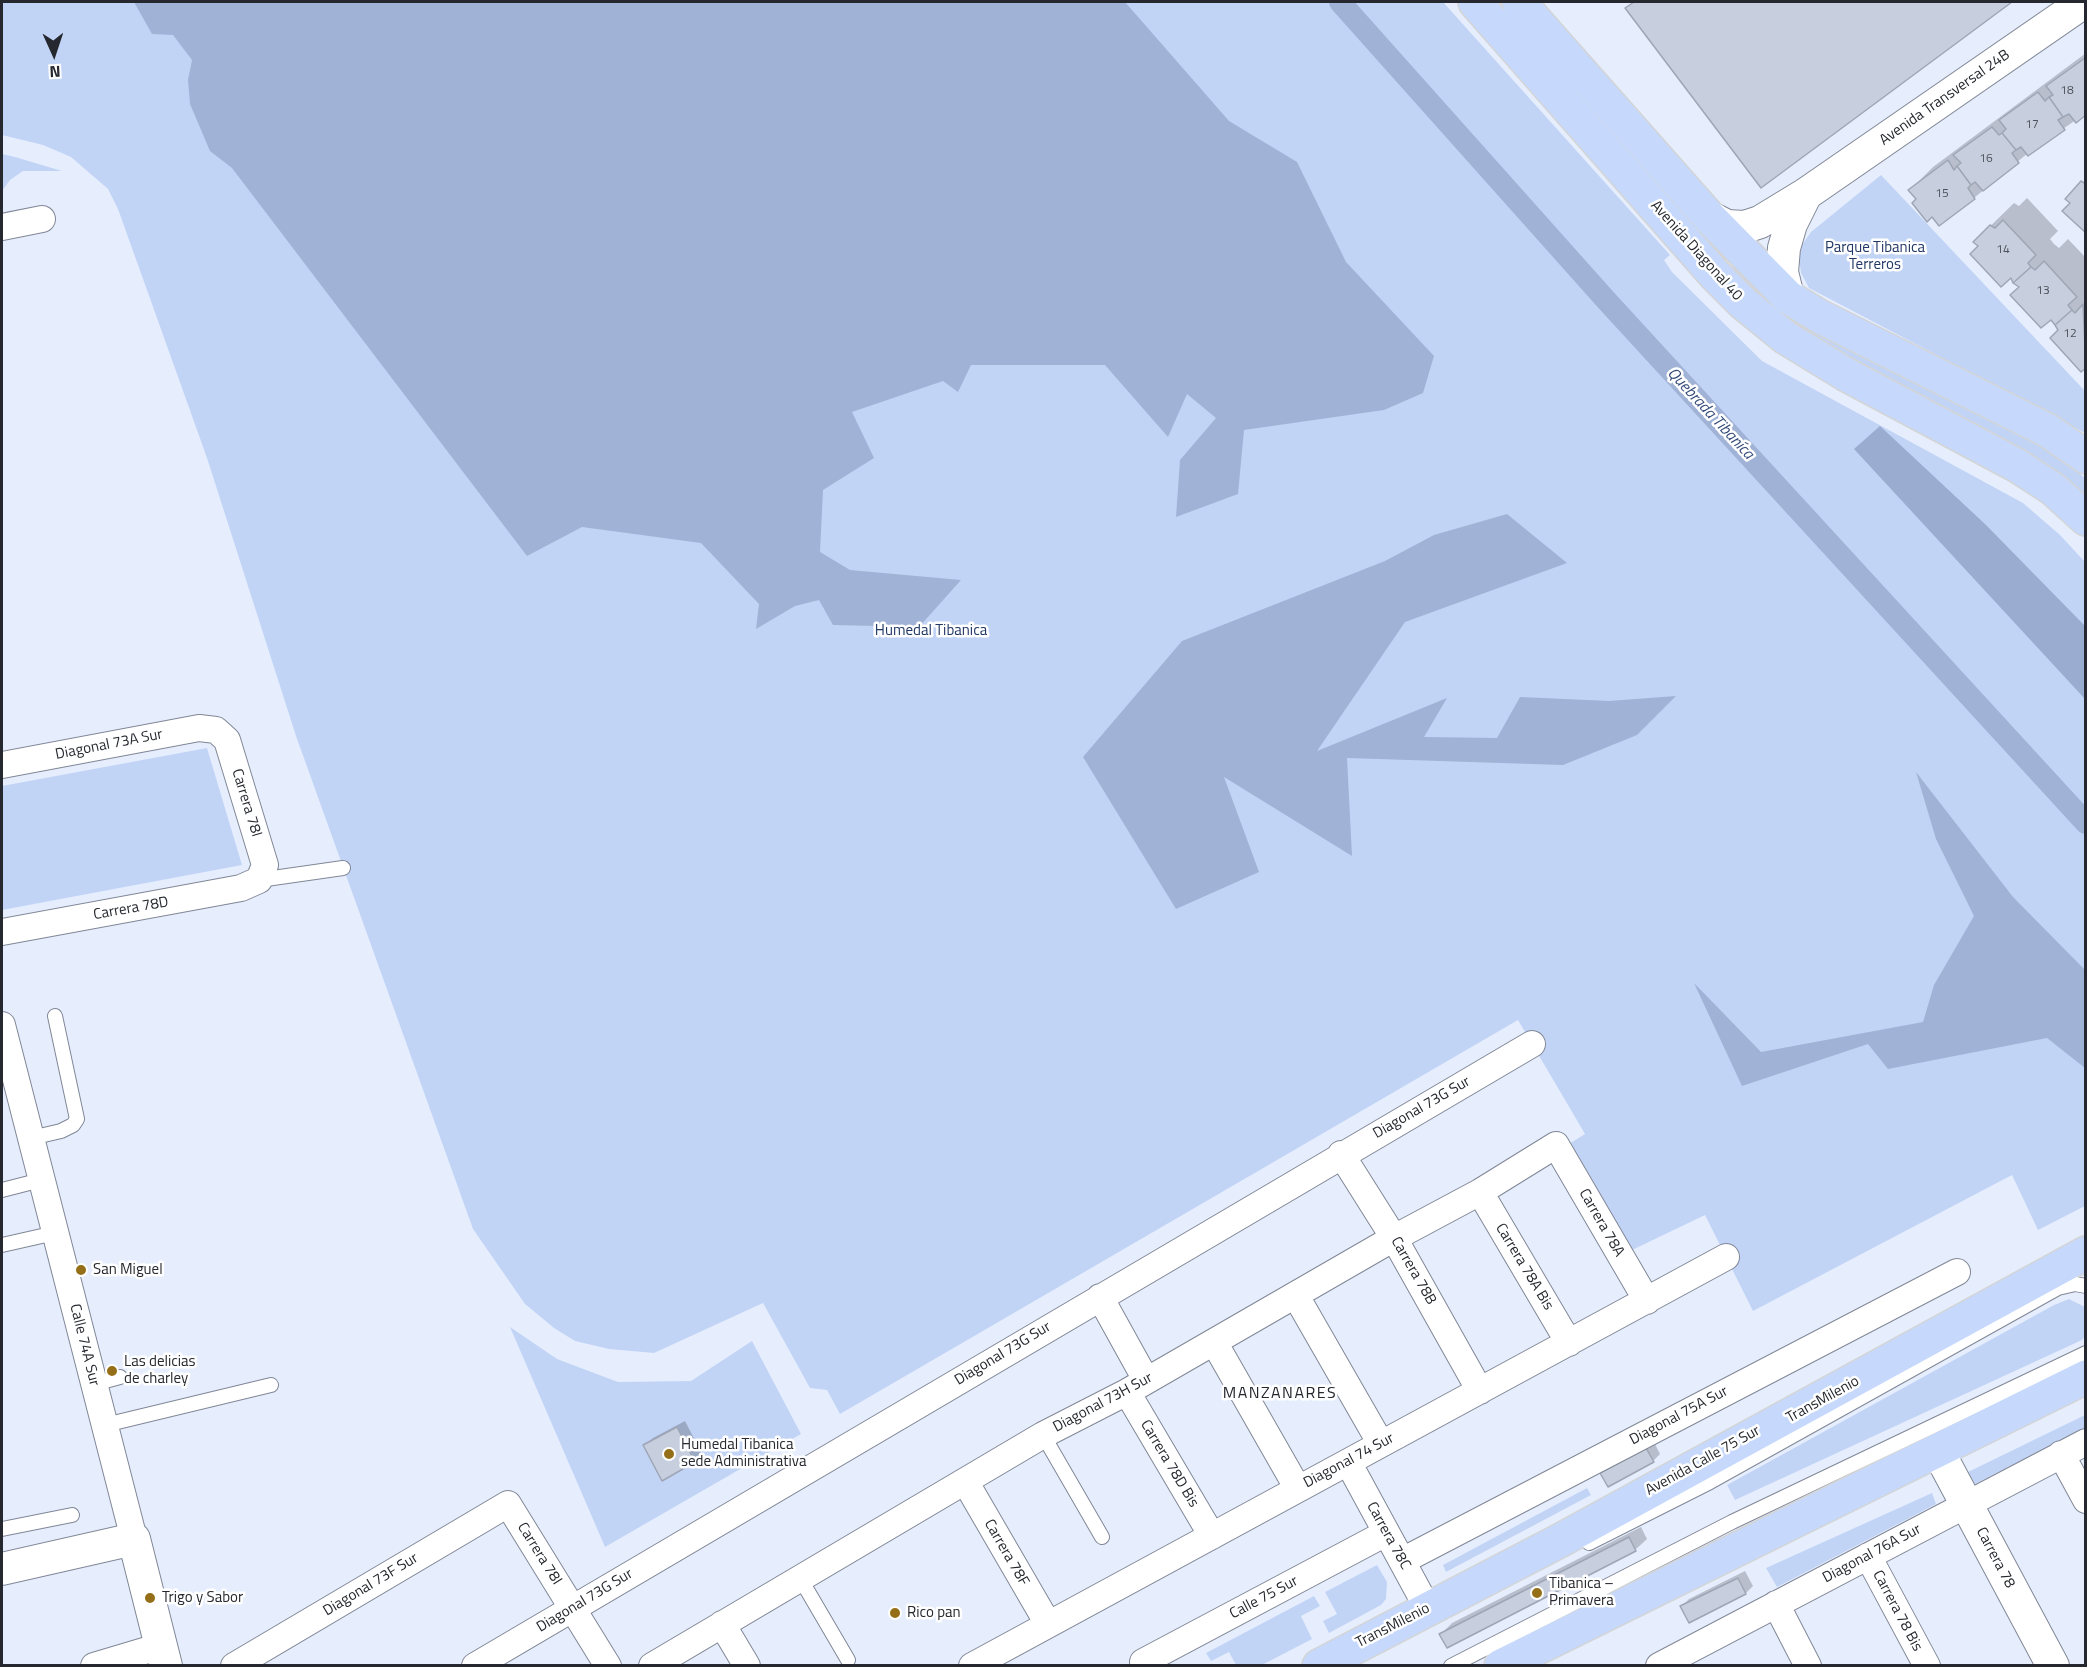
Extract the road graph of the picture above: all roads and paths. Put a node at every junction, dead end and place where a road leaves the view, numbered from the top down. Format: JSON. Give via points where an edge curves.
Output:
{"nodes":[{"id":1,"x":1475,"y":2,"type":"edge"},
{"id":2,"x":1519,"y":2,"type":"edge"},
{"id":3,"x":2084,"y":2,"type":"edge"},
{"id":4,"x":1806,"y":194,"type":"junction"},
{"id":5,"x":1709,"y":217,"type":"junction"},
{"id":6,"x":42,"y":219,"type":"dead end"},
{"id":7,"x":2,"y":227,"type":"edge"},
{"id":8,"x":1788,"y":297,"type":"junction"},
{"id":9,"x":2085,"y":457,"type":"edge"},
{"id":10,"x":2085,"y":519,"type":"edge"},
{"id":11,"x":216,"y":730,"type":"joint"},
{"id":12,"x":2,"y":765,"type":"edge"},
{"id":13,"x":343,"y":868,"type":"dead end"},
{"id":14,"x":259,"y":880,"type":"junction"},
{"id":15,"x":2,"y":932,"type":"edge"},
{"id":16,"x":55,"y":1016,"type":"dead end"},
{"id":17,"x":2,"y":1025,"type":"edge"},
{"id":18,"x":1532,"y":1044,"type":"dead end"},
{"id":19,"x":31,"y":1138,"type":"junction"},
{"id":20,"x":1556,"y":1144,"type":"joint"},
{"id":21,"x":1341,"y":1154,"type":"junction"},
{"id":22,"x":41,"y":1180,"type":"junction"},
{"id":23,"x":2,"y":1190,"type":"edge"},
{"id":24,"x":1480,"y":1192,"type":"junction"},
{"id":25,"x":55,"y":1233,"type":"junction"},
{"id":26,"x":1394,"y":1238,"type":"junction"},
{"id":27,"x":2,"y":1245,"type":"edge"},
{"id":28,"x":2085,"y":1253,"type":"edge"},
{"id":29,"x":1726,"y":1257,"type":"dead end"},
{"id":30,"x":1957,"y":1272,"type":"dead end"},
{"id":31,"x":2085,"y":1286,"type":"edge"},
{"id":32,"x":1296,"y":1296,"type":"junction"},
{"id":33,"x":1100,"y":1297,"type":"junction"},
{"id":34,"x":1647,"y":1301,"type":"junction"},
{"id":35,"x":1214,"y":1342,"type":"junction"},
{"id":36,"x":1569,"y":1342,"type":"junction"},
{"id":37,"x":2085,"y":1353,"type":"edge"},
{"id":38,"x":120,"y":1377,"type":"dead end"},
{"id":39,"x":2085,"y":1377,"type":"edge"},
{"id":40,"x":94,"y":1384,"type":"junction"},
{"id":41,"x":271,"y":1385,"type":"dead end"},
{"id":42,"x":1136,"y":1386,"type":"junction"},
{"id":43,"x":1480,"y":1391,"type":"junction"},
{"id":44,"x":105,"y":1425,"type":"junction"},
{"id":45,"x":1043,"y":1435,"type":"junction"},
{"id":46,"x":2085,"y":1442,"type":"edge"},
{"id":47,"x":1381,"y":1444,"type":"junction"},
{"id":48,"x":1938,"y":1451,"type":"junction"},
{"id":49,"x":2061,"y":1454,"type":"junction"},
{"id":50,"x":1347,"y":1462,"type":"junction"},
{"id":51,"x":965,"y":1481,"type":"junction"},
{"id":52,"x":1298,"y":1489,"type":"junction"},
{"id":53,"x":2085,"y":1500,"type":"edge"},
{"id":54,"x":508,"y":1504,"type":"joint"},
{"id":55,"x":1966,"y":1504,"type":"junction"},
{"id":56,"x":72,"y":1515,"type":"dead end"},
{"id":57,"x":2,"y":1529,"type":"edge"},
{"id":58,"x":1386,"y":1533,"type":"junction"},
{"id":59,"x":1212,"y":1536,"type":"junction"},
{"id":60,"x":1102,"y":1537,"type":"dead end"},
{"id":61,"x":134,"y":1539,"type":"junction"},
{"id":62,"x":1575,"y":1550,"type":"dead end"},
{"id":63,"x":1868,"y":1556,"type":"junction"},
{"id":64,"x":1402,"y":1561,"type":"junction"},
{"id":65,"x":2,"y":1569,"type":"edge"},
{"id":66,"x":800,"y":1578,"type":"junction"},
{"id":67,"x":1776,"y":1604,"type":"junction"},
{"id":68,"x":573,"y":1608,"type":"junction"},
{"id":69,"x":1428,"y":1609,"type":"junction"},
{"id":70,"x":723,"y":1624,"type":"junction"},
{"id":71,"x":1048,"y":1624,"type":"junction"},
{"id":72,"x":164,"y":1656,"type":"edge"},
{"id":73,"x":1692,"y":1658,"type":"edge"},
{"id":74,"x":848,"y":1660,"type":"dead end"},
{"id":75,"x":1143,"y":1662,"type":"dead end"},
{"id":76,"x":94,"y":1665,"type":"edge"},
{"id":77,"x":234,"y":1665,"type":"edge"},
{"id":78,"x":475,"y":1665,"type":"edge"},
{"id":79,"x":608,"y":1665,"type":"edge"},
{"id":80,"x":652,"y":1665,"type":"edge"},
{"id":81,"x":747,"y":1665,"type":"edge"},
{"id":82,"x":972,"y":1665,"type":"edge"},
{"id":83,"x":1319,"y":1665,"type":"edge"},
{"id":84,"x":1451,"y":1665,"type":"edge"},
{"id":85,"x":1501,"y":1665,"type":"edge"},
{"id":86,"x":1659,"y":1665,"type":"edge"},
{"id":87,"x":1808,"y":1665,"type":"edge"},
{"id":88,"x":1927,"y":1665,"type":"edge"},
{"id":89,"x":2053,"y":1665,"type":"edge"}],
"edges":[{"from":1,"to":10,"type":"main road","name":"Avenida Diagonal 40","via":[[1743,303],[1786,338],[1845,374],[2016,465],[2053,489]]},
{"from":2,"to":5,"type":"main road"},
{"from":3,"to":4,"type":"street","name":"Avenida Transversal 24B"},
{"from":4,"to":5,"type":"street","name":"Avenida Transversal 24B","via":[[1760,222],[1745,226],[1727,226]]},
{"from":4,"to":8,"type":"street","name":"Avenida Transversal 24B","via":[[1784,248],[1782,272]]},
{"from":5,"to":8,"type":"main road"},
{"from":6,"to":7,"type":"street"},
{"from":8,"to":9,"type":"main road","via":[[2047,430]]},
{"from":11,"to":12,"type":"street","name":"Diagonal 73A Sur","via":[[199,728]]},
{"from":11,"to":14,"type":"street","name":"Carrera 78I","via":[[227,740],[265,865]]},
{"from":13,"to":14,"type":"lane"},
{"from":14,"to":15,"type":"street","name":"Carrera 78D","via":[[241,888]]},
{"from":16,"to":19,"type":"lane","via":[[77,1119],[61,1131]]},
{"from":17,"to":19,"type":"street","name":"Calle 74A Sur"},
{"from":18,"to":21,"type":"street","name":"Diagonal 73G Sur"},
{"from":19,"to":22,"type":"street","name":"Calle 74A Sur"},
{"from":20,"to":24,"type":"street","name":"Diagonal 73H Sur"},
{"from":20,"to":34,"type":"street","name":"Carrera 78A"},
{"from":21,"to":26,"type":"street","name":"Carrera 78B"},
{"from":21,"to":33,"type":"street","name":"Diagonal 73G Sur"},
{"from":22,"to":23,"type":"lane"},
{"from":22,"to":25,"type":"street","name":"Calle 74A Sur"},
{"from":24,"to":26,"type":"street","name":"Diagonal 73H Sur"},
{"from":24,"to":36,"type":"street","name":"Carrera 78A Bis"},
{"from":25,"to":27,"type":"lane"},
{"from":25,"to":40,"type":"street","name":"Calle 74A Sur"},
{"from":26,"to":32,"type":"street","name":"Diagonal 73H Sur"},
{"from":26,"to":43,"type":"street","name":"Carrera 78B"},
{"from":28,"to":69,"type":"main road","name":"Avenida Calle 75 Sur","via":[[1562,1540]]},
{"from":29,"to":34,"type":"street","name":"Diagonal 74 Sur"},
{"from":30,"to":64,"type":"street","name":"Diagonal 75A Sur"},
{"from":31,"to":62,"type":"lane","name":"TransMilenio","via":[[2058,1288],[1710,1482]]},
{"from":32,"to":35,"type":"street","name":"Diagonal 73H Sur"},
{"from":32,"to":47,"type":"street"},
{"from":33,"to":42,"type":"street","name":"Carrera 78D Bis"},
{"from":33,"to":68,"type":"street","name":"Diagonal 73G Sur"},
{"from":34,"to":36,"type":"street","name":"Diagonal 74 Sur"},
{"from":35,"to":42,"type":"street","name":"Diagonal 73H Sur"},
{"from":35,"to":52,"type":"street"},
{"from":36,"to":43,"type":"street","name":"Diagonal 74 Sur"},
{"from":37,"to":84,"type":"lane","via":[[1732,1522]]},
{"from":38,"to":40,"type":"lane"},
{"from":39,"to":48,"type":"main road"},
{"from":40,"to":44,"type":"street","name":"Calle 74A Sur"},
{"from":41,"to":44,"type":"lane"},
{"from":42,"to":45,"type":"street","name":"Diagonal 73H Sur"},
{"from":42,"to":59,"type":"street","name":"Carrera 78D Bis"},
{"from":43,"to":47,"type":"street","name":"Diagonal 74 Sur"},
{"from":44,"to":61,"type":"street","name":"Calle 74A Sur"},
{"from":45,"to":51,"type":"street","name":"Diagonal 73H Sur"},
{"from":45,"to":60,"type":"lane"},
{"from":46,"to":49,"type":"street","name":"Diagonal 76A Sur"},
{"from":47,"to":50,"type":"street","name":"Diagonal 74 Sur"},
{"from":48,"to":55,"type":"street","name":"Carrera 78"},
{"from":48,"to":85,"type":"main road"},
{"from":49,"to":53,"type":"street"},
{"from":49,"to":55,"type":"street","name":"Diagonal 76A Sur"},
{"from":50,"to":52,"type":"street","name":"Diagonal 74 Sur"},
{"from":50,"to":58,"type":"street","name":"Carrera 78C"},
{"from":51,"to":66,"type":"street","name":"Diagonal 73H Sur"},
{"from":51,"to":71,"type":"street","name":"Carrera 78F"},
{"from":52,"to":59,"type":"street","name":"Diagonal 74 Sur"},
{"from":54,"to":68,"type":"street","name":"Carrera 78I"},
{"from":54,"to":77,"type":"street","name":"Diagonal 73F Sur"},
{"from":55,"to":63,"type":"street","name":"Diagonal 76A Sur"},
{"from":55,"to":89,"type":"street","name":"Carrera 78"},
{"from":56,"to":57,"type":"lane"},
{"from":58,"to":64,"type":"street","name":"Carrera 78C"},
{"from":58,"to":75,"type":"street","name":"Calle 75 Sur"},
{"from":59,"to":71,"type":"street","name":"Diagonal 74 Sur"},
{"from":61,"to":65,"type":"street"},
{"from":61,"to":72,"type":"street","name":"Calle 74A Sur"},
{"from":63,"to":67,"type":"street","name":"Diagonal 76A Sur"},
{"from":63,"to":88,"type":"street","name":"Carrera 78 Bis"},
{"from":64,"to":69,"type":"street","name":"Carrera 78C"},
{"from":66,"to":70,"type":"street","name":"Diagonal 73H Sur"},
{"from":66,"to":74,"type":"lane"},
{"from":67,"to":73,"type":"street","name":"Diagonal 76A Sur"},
{"from":67,"to":87,"type":"street"},
{"from":68,"to":78,"type":"street","name":"Diagonal 73G Sur"},
{"from":68,"to":79,"type":"street","name":"Carrera 78I"},
{"from":69,"to":83,"type":"main road","name":"Avenida Calle 75 Sur"},
{"from":70,"to":80,"type":"street","name":"Diagonal 73H Sur"},
{"from":70,"to":81,"type":"street"},
{"from":71,"to":82,"type":"street","name":"Diagonal 74 Sur"},
{"from":72,"to":76,"type":"street"},
{"from":73,"to":86,"type":"street","name":"Diagonal 76A Sur"}]}
